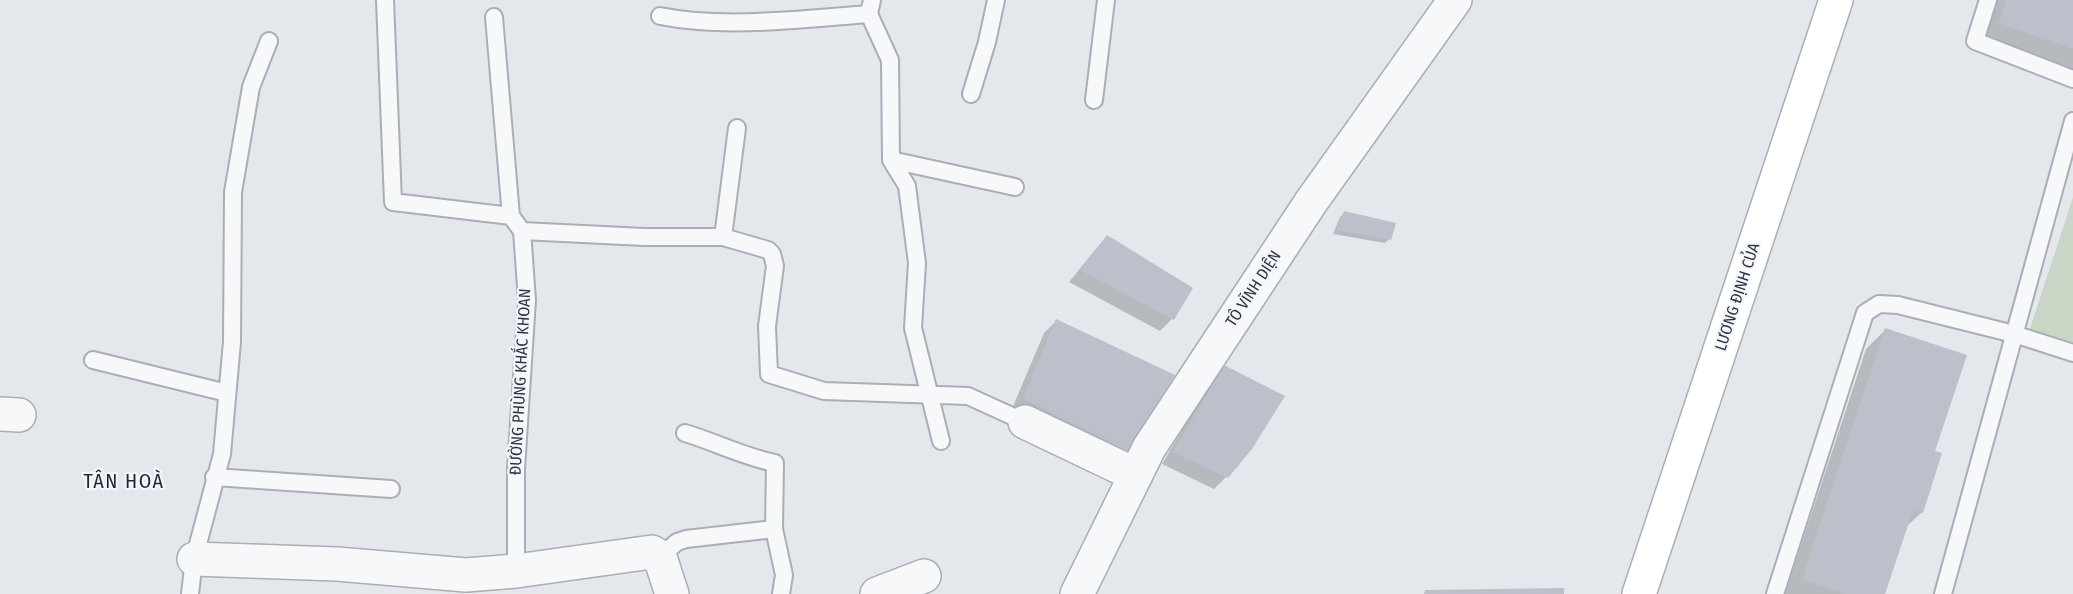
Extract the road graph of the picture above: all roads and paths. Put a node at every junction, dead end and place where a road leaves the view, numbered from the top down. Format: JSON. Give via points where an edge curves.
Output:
{"nodes":[{"id":1,"x":385,"y":0,"type":"edge"},
{"id":2,"x":996,"y":0,"type":"edge"},
{"id":3,"x":1106,"y":0,"type":"edge"},
{"id":4,"x":1455,"y":0,"type":"edge"},
{"id":5,"x":1836,"y":0,"type":"edge"},
{"id":6,"x":1988,"y":0,"type":"edge"},
{"id":7,"x":870,"y":7,"type":"edge"},
{"id":8,"x":660,"y":16,"type":"dead end"},
{"id":9,"x":494,"y":17,"type":"dead end"},
{"id":10,"x":269,"y":41,"type":"dead end"},
{"id":11,"x":2073,"y":79,"type":"edge"},
{"id":12,"x":970,"y":94,"type":"dead end"},
{"id":13,"x":1094,"y":100,"type":"dead end"},
{"id":14,"x":2073,"y":121,"type":"edge"},
{"id":15,"x":737,"y":128,"type":"dead end"},
{"id":16,"x":891,"y":160,"type":"junction"},
{"id":17,"x":1015,"y":187,"type":"dead end"},
{"id":18,"x":511,"y":216,"type":"junction"},
{"id":19,"x":522,"y":231,"type":"junction"},
{"id":20,"x":723,"y":237,"type":"junction"},
{"id":21,"x":2014,"y":334,"type":"junction"},
{"id":22,"x":2073,"y":353,"type":"edge"},
{"id":23,"x":93,"y":360,"type":"dead end"},
{"id":24,"x":227,"y":393,"type":"junction"},
{"id":25,"x":929,"y":394,"type":"junction"},
{"id":26,"x":1025,"y":422,"type":"joint"},
{"id":27,"x":685,"y":433,"type":"dead end"},
{"id":28,"x":941,"y":441,"type":"dead end"},
{"id":29,"x":1136,"y":475,"type":"junction"},
{"id":30,"x":214,"y":477,"type":"junction"},
{"id":31,"x":391,"y":489,"type":"dead end"},
{"id":32,"x":774,"y":530,"type":"junction"},
{"id":33,"x":660,"y":557,"type":"junction"},
{"id":34,"x":194,"y":559,"type":"junction"},
{"id":35,"x":516,"y":570,"type":"junction"},
{"id":36,"x":924,"y":576,"type":"dead end"},
{"id":37,"x":190,"y":594,"type":"edge"},
{"id":38,"x":672,"y":594,"type":"edge"},
{"id":39,"x":781,"y":594,"type":"edge"},
{"id":40,"x":878,"y":594,"type":"edge"},
{"id":41,"x":1077,"y":594,"type":"edge"},
{"id":42,"x":1640,"y":594,"type":"edge"},
{"id":43,"x":1775,"y":594,"type":"edge"},
{"id":44,"x":1943,"y":594,"type":"edge"}],
"edges":[{"from":1,"to":18,"type":"lane","via":[[393,201]]},
{"from":2,"to":12,"type":"lane"},
{"from":3,"to":13,"type":"lane"},
{"from":4,"to":29,"type":"street","name":"TÔ VĨNH DIỆN","via":[[1311,202],[1149,448]]},
{"from":5,"to":42,"type":"street","name":"LƯƠNG ĐỊNH CỦA"},
{"from":6,"to":11,"type":"lane","via":[[1975,41]]},
{"from":7,"to":8,"type":"lane","via":[[761,21],[684,21]]},
{"from":7,"to":16,"type":"lane","via":[[890,60]]},
{"from":9,"to":18,"type":"lane"},
{"from":10,"to":24,"type":"lane","via":[[251,87],[233,192],[232,342]]},
{"from":14,"to":21,"type":"lane"},
{"from":15,"to":20,"type":"lane"},
{"from":16,"to":17,"type":"lane"},
{"from":16,"to":25,"type":"lane","via":[[907,186],[917,263],[913,328]]},
{"from":18,"to":19,"type":"lane"},
{"from":19,"to":20,"type":"lane"},
{"from":19,"to":35,"type":"lane","name":"ĐƯỜNG PHÙNG KHẮC KHOAN","via":[[527,300],[516,469]]},
{"from":20,"to":25,"type":"lane","via":[[756,245],[772,254],[775,266],[767,326],[768,374],[824,391]]},
{"from":21,"to":22,"type":"lane"},
{"from":21,"to":43,"type":"lane","via":[[1898,305],[1880,304],[1865,313]]},
{"from":21,"to":44,"type":"lane"},
{"from":23,"to":24,"type":"lane"},
{"from":24,"to":30,"type":"lane","via":[[222,454]]},
{"from":25,"to":26,"type":"lane","via":[[968,396]]},
{"from":25,"to":28,"type":"lane"},
{"from":26,"to":29,"type":"street"},
{"from":27,"to":32,"type":"lane","via":[[751,459],[775,463]]},
{"from":29,"to":41,"type":"street","name":"TÔ VĨNH DIỆN"},
{"from":30,"to":31,"type":"lane"},
{"from":30,"to":34,"type":"lane"},
{"from":32,"to":33,"type":"lane","via":[[686,538]]},
{"from":32,"to":39,"type":"lane","via":[[784,575]]},
{"from":33,"to":35,"type":"street","via":[[652,552]]},
{"from":33,"to":38,"type":"street"},
{"from":34,"to":35,"type":"street","via":[[337,564],[466,575]]},
{"from":34,"to":37,"type":"lane"},
{"from":36,"to":40,"type":"street"}]}
